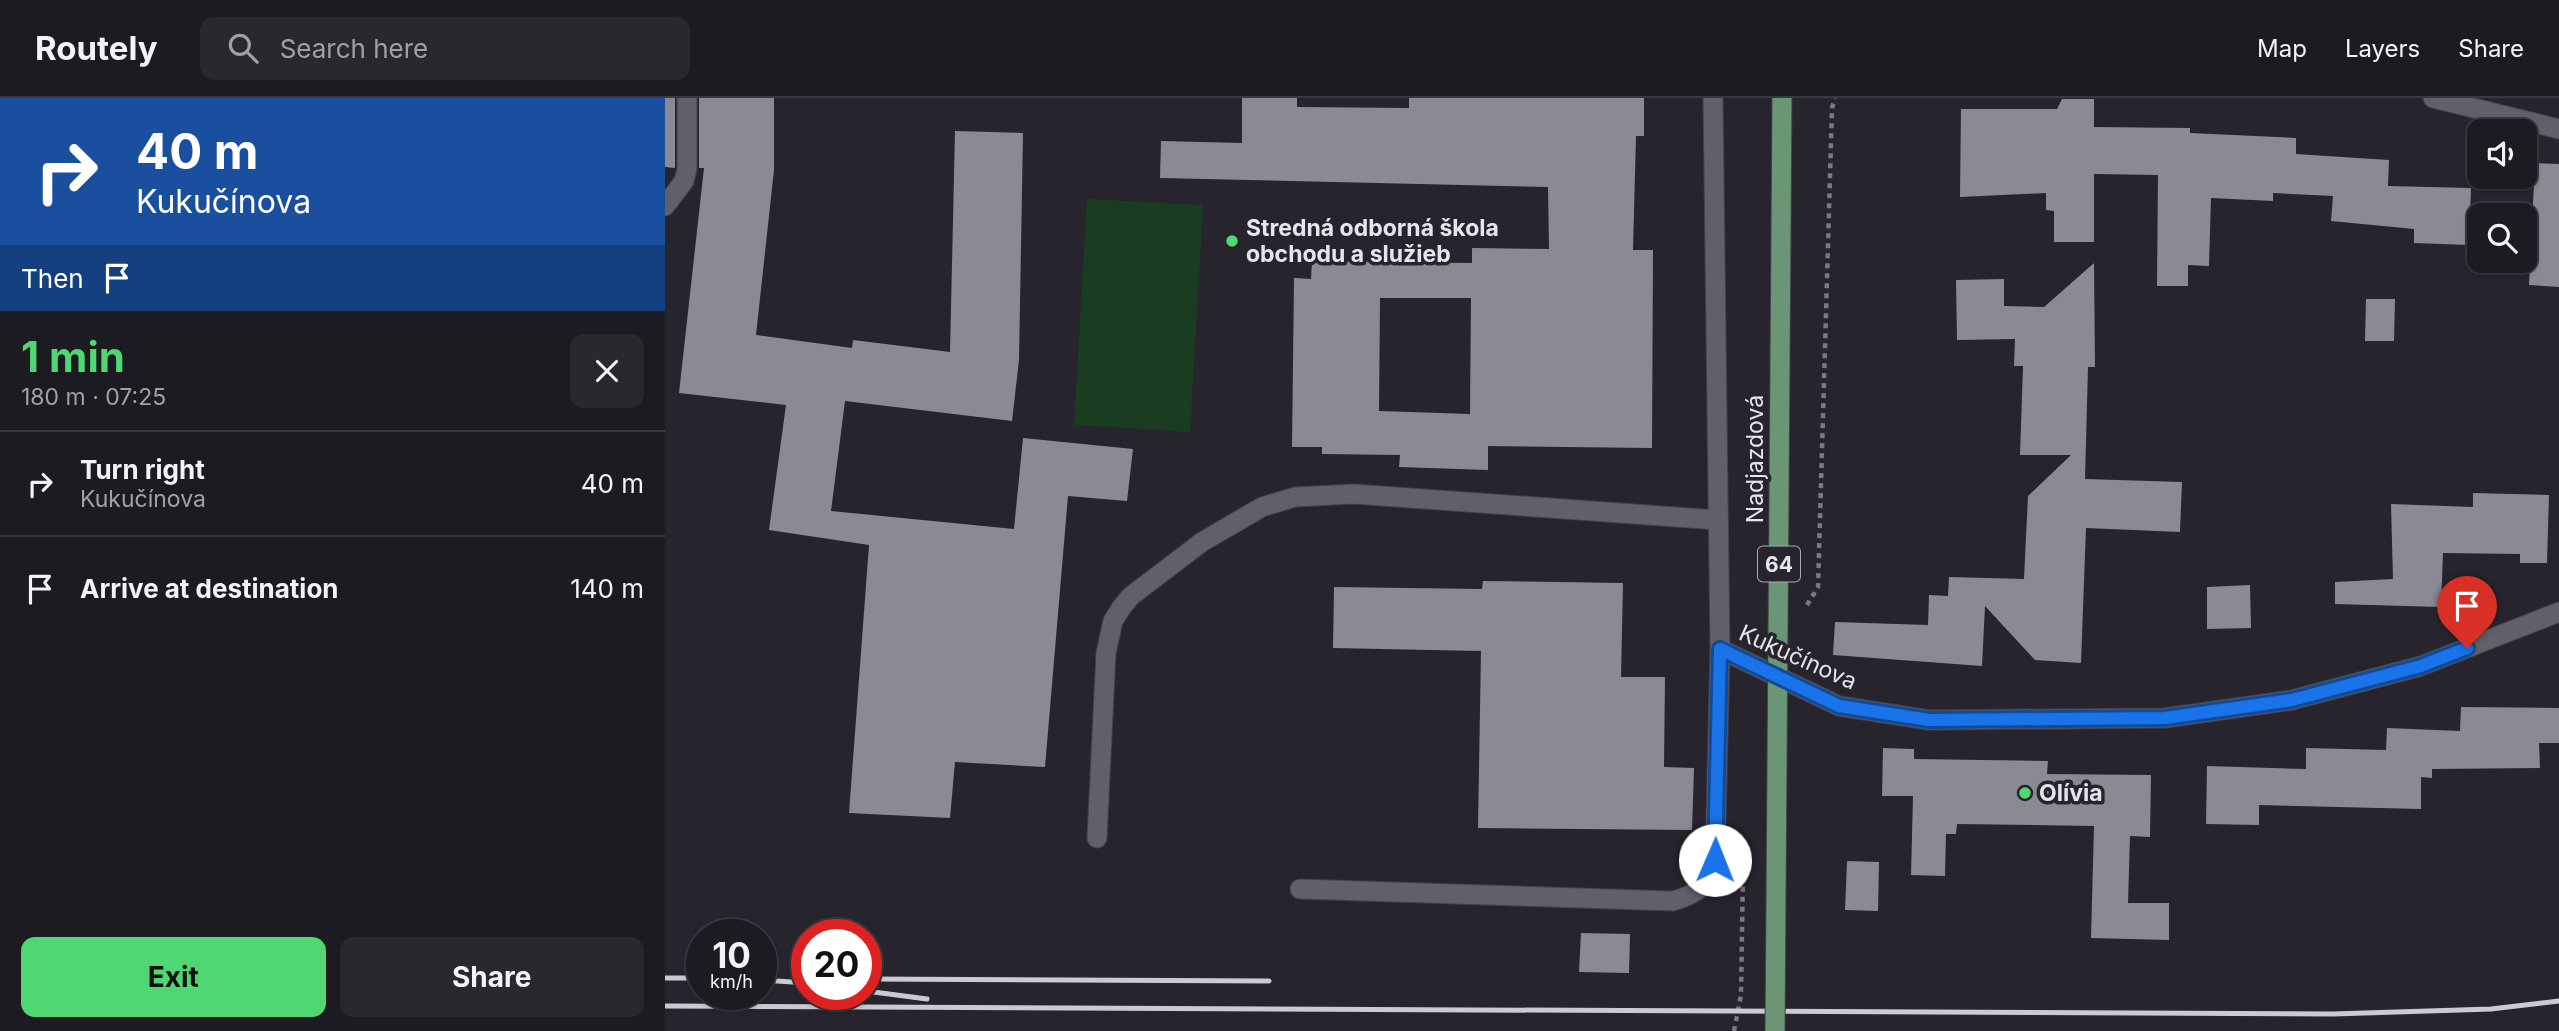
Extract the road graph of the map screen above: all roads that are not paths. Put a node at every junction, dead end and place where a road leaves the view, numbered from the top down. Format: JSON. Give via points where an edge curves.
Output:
{"nodes":[{"id":1,"x":687,"y":98,"type":"edge"},
{"id":2,"x":1713,"y":98,"type":"edge"},
{"id":3,"x":1782,"y":98,"type":"edge"},
{"id":4,"x":2433,"y":98,"type":"edge"},
{"id":5,"x":2559,"y":129,"type":"edge"},
{"id":6,"x":665,"y":206,"type":"edge"},
{"id":7,"x":1718,"y":520,"type":"junction"},
{"id":8,"x":2559,"y":612,"type":"edge"},
{"id":9,"x":1720,"y":649,"type":"junction"},
{"id":10,"x":1097,"y":838,"type":"dead end"},
{"id":11,"x":1300,"y":889,"type":"dead end"},
{"id":12,"x":1775,"y":1031,"type":"edge"}],
"edges":[{"from":1,"to":6,"type":"street","via":[[687,169],[684,181]]},
{"from":2,"to":7,"type":"street","name":"Kukučínova"},
{"from":3,"to":12,"type":"main road","name":"Nadjazdová","number":"64","bridge":true},
{"from":4,"to":5,"type":"street"},
{"from":7,"to":9,"type":"street","name":"Kukučínova"},
{"from":7,"to":10,"type":"street","via":[[1354,494],[1295,497],[1251,513],[1202,542],[1131,596],[1113,621],[1105,653]]},
{"from":8,"to":9,"type":"street","name":"Kukučínova","via":[[2408,669],[2292,700],[2165,718],[1929,720],[1839,706]]},
{"from":9,"to":11,"type":"street","via":[[1715,860],[1702,888],[1673,901]]}]}
